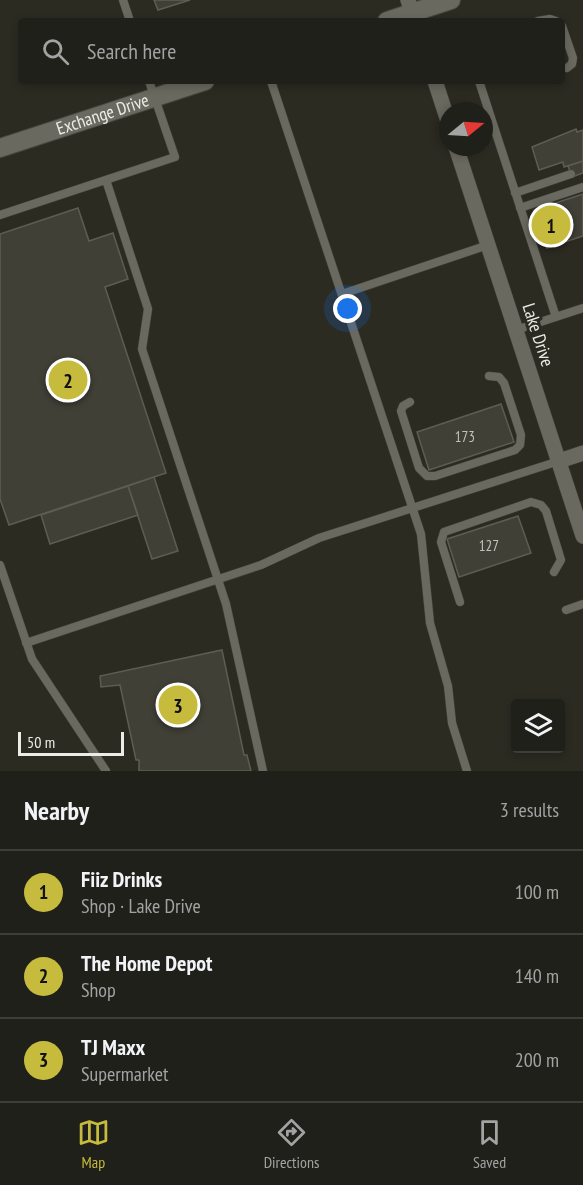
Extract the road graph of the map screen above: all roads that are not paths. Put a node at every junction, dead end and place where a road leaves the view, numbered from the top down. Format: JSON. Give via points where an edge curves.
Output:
{"nodes":[{"id":1,"x":123,"y":0,"type":"edge"},
{"id":2,"x":451,"y":0,"type":"edge"},
{"id":3,"x":412,"y":11,"type":"edge"},
{"id":4,"x":129,"y":18,"type":"edge"},
{"id":5,"x":394,"y":18,"type":"edge"},
{"id":6,"x":565,"y":35,"type":"edge"},
{"id":7,"x":567,"y":68,"type":"dead end"},
{"id":8,"x":185,"y":84,"type":"edge"},
{"id":9,"x":272,"y":84,"type":"edge"},
{"id":10,"x":436,"y":84,"type":"edge"},
{"id":11,"x":480,"y":84,"type":"edge"},
{"id":12,"x":152,"y":89,"type":"edge"},
{"id":13,"x":442,"y":102,"type":"edge"},
{"id":14,"x":485,"y":102,"type":"edge"},
{"id":15,"x":493,"y":133,"type":"edge"},
{"id":16,"x":0,"y":148,"type":"edge"},
{"id":17,"x":459,"y":156,"type":"edge"},
{"id":18,"x":571,"y":174,"type":"dead end"},
{"id":19,"x":106,"y":180,"type":"junction"},
{"id":20,"x":583,"y":187,"type":"edge"},
{"id":21,"x":515,"y":193,"type":"junction"},
{"id":22,"x":520,"y":208,"type":"junction"},
{"id":23,"x":0,"y":215,"type":"edge"},
{"id":24,"x":488,"y":245,"type":"junction"},
{"id":25,"x":342,"y":294,"type":"junction"},
{"id":26,"x":583,"y":308,"type":"edge"},
{"id":27,"x":556,"y":317,"type":"junction"},
{"id":28,"x":516,"y":330,"type":"junction"},
{"id":29,"x":489,"y":376,"type":"dead end"},
{"id":30,"x":410,"y":402,"type":"dead end"},
{"id":31,"x":583,"y":453,"type":"edge"},
{"id":32,"x":559,"y":461,"type":"junction"},
{"id":33,"x":412,"y":508,"type":"junction"},
{"id":34,"x":583,"y":536,"type":"edge"},
{"id":35,"x":0,"y":565,"type":"edge"},
{"id":36,"x":554,"y":572,"type":"dead end"},
{"id":37,"x":218,"y":580,"type":"junction"},
{"id":38,"x":460,"y":602,"type":"dead end"},
{"id":39,"x":583,"y":604,"type":"edge"},
{"id":40,"x":566,"y":610,"type":"dead end"},
{"id":41,"x":26,"y":644,"type":"junction"},
{"id":42,"x":106,"y":771,"type":"edge"},
{"id":43,"x":263,"y":771,"type":"edge"},
{"id":44,"x":467,"y":771,"type":"edge"}],
"edges":[{"from":1,"to":4,"type":"lane"},
{"from":2,"to":3,"type":"street"},
{"from":3,"to":5,"type":"street"},
{"from":6,"to":7,"type":"lane","via":[[573,58]]},
{"from":8,"to":12,"type":"street","name":"Exchange Drive"},
{"from":9,"to":25,"type":"lane"},
{"from":10,"to":13,"type":"street"},
{"from":11,"to":14,"type":"lane"},
{"from":12,"to":16,"type":"street","name":"Exchange Drive"},
{"from":12,"to":19,"type":"lane","via":[[175,157]]},
{"from":15,"to":21,"type":"lane"},
{"from":17,"to":24,"type":"street","name":"Lake Drive"},
{"from":18,"to":21,"type":"lane"},
{"from":19,"to":23,"type":"lane"},
{"from":19,"to":37,"type":"lane","via":[[148,309],[142,349]]},
{"from":20,"to":22,"type":"lane"},
{"from":21,"to":22,"type":"lane"},
{"from":22,"to":27,"type":"lane"},
{"from":24,"to":25,"type":"lane"},
{"from":24,"to":28,"type":"street","name":"Lake Drive"},
{"from":25,"to":33,"type":"lane"},
{"from":26,"to":27,"type":"lane"},
{"from":27,"to":28,"type":"lane"},
{"from":28,"to":32,"type":"street","name":"Lake Drive"},
{"from":29,"to":30,"type":"lane","via":[[499,377],[504,383],[522,438],[515,450],[427,476],[419,468],[401,415],[401,408]]},
{"from":31,"to":32,"type":"street"},
{"from":32,"to":33,"type":"lane"},
{"from":32,"to":34,"type":"street","name":"Lake Drive"},
{"from":33,"to":37,"type":"lane","via":[[319,538],[272,561]]},
{"from":33,"to":44,"type":"lane","via":[[422,541],[430,623]]},
{"from":35,"to":41,"type":"lane"},
{"from":36,"to":38,"type":"lane","via":[[560,565],[560,556],[541,505],[531,502],[442,535]]},
{"from":37,"to":41,"type":"lane"},
{"from":37,"to":43,"type":"lane","via":[[231,621]]},
{"from":39,"to":40,"type":"lane"},
{"from":41,"to":42,"type":"lane","via":[[35,665]]}]}
